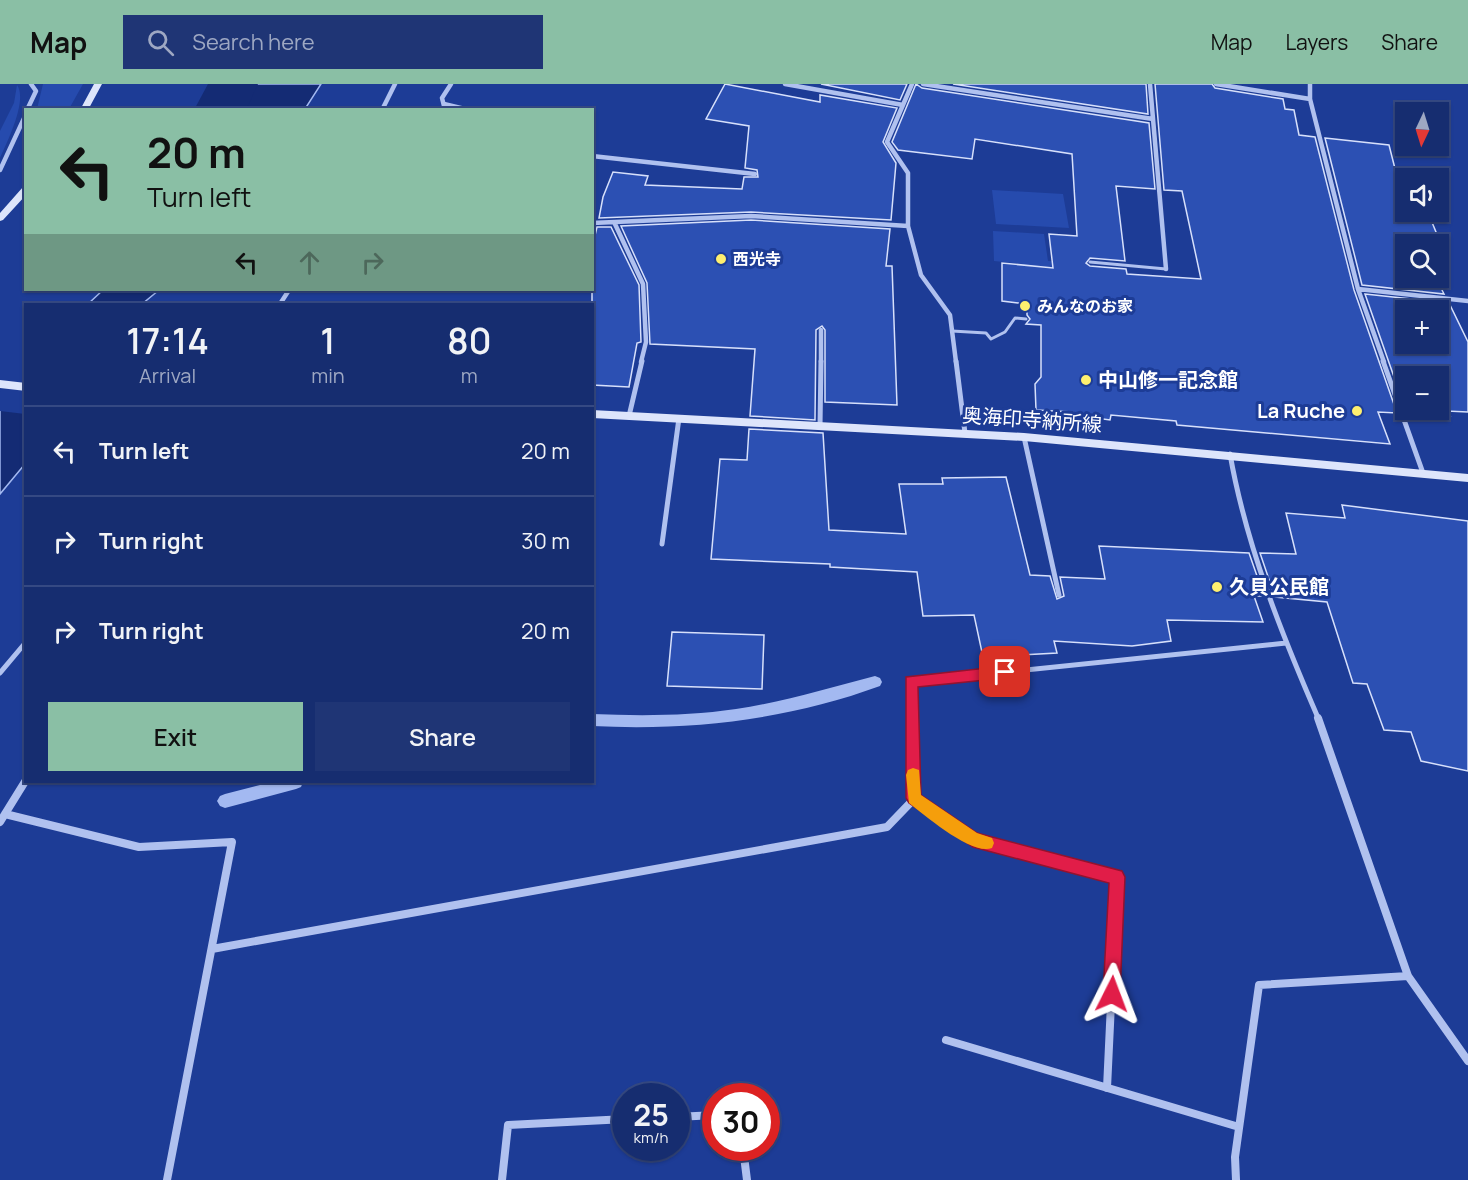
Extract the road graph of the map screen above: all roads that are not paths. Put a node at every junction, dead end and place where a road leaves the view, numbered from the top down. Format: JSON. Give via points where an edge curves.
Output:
{"nodes":[{"id":1,"x":31,"y":84,"type":"edge"},
{"id":2,"x":98,"y":84,"type":"edge"},
{"id":3,"x":395,"y":84,"type":"edge"},
{"id":4,"x":451,"y":84,"type":"edge"},
{"id":5,"x":785,"y":84,"type":"edge"},
{"id":6,"x":912,"y":84,"type":"edge"},
{"id":7,"x":923,"y":84,"type":"edge"},
{"id":8,"x":1150,"y":84,"type":"edge"},
{"id":9,"x":1216,"y":84,"type":"edge"},
{"id":10,"x":1310,"y":84,"type":"edge"},
{"id":11,"x":1310,"y":99,"type":"junction"},
{"id":12,"x":903,"y":105,"type":"junction"},
{"id":13,"x":445,"y":107,"type":"edge"},
{"id":14,"x":28,"y":108,"type":"edge"},
{"id":15,"x":85,"y":108,"type":"edge"},
{"id":16,"x":383,"y":108,"type":"edge"},
{"id":17,"x":24,"y":118,"type":"edge"},
{"id":18,"x":1153,"y":119,"type":"junction"},
{"id":19,"x":594,"y":156,"type":"edge"},
{"id":20,"x":0,"y":170,"type":"edge"},
{"id":21,"x":755,"y":174,"type":"dead end"},
{"id":22,"x":24,"y":191,"type":"edge"},
{"id":23,"x":0,"y":218,"type":"edge"},
{"id":24,"x":594,"y":223,"type":"edge"},
{"id":25,"x":615,"y":224,"type":"junction"},
{"id":26,"x":908,"y":226,"type":"junction"},
{"id":27,"x":630,"y":254,"type":"junction"},
{"id":28,"x":638,"y":254,"type":"dead end"},
{"id":29,"x":1090,"y":262,"type":"dead end"},
{"id":30,"x":1166,"y":269,"type":"joint"},
{"id":31,"x":1358,"y":289,"type":"junction"},
{"id":32,"x":1468,"y":301,"type":"edge"},
{"id":33,"x":1026,"y":319,"type":"dead end"},
{"id":34,"x":821,"y":330,"type":"dead end"},
{"id":35,"x":952,"y":331,"type":"junction"},
{"id":36,"x":0,"y":384,"type":"edge"},
{"id":37,"x":24,"y":387,"type":"edge"},
{"id":38,"x":594,"y":414,"type":"edge"},
{"id":39,"x":629,"y":416,"type":"junction"},
{"id":40,"x":679,"y":418,"type":"junction"},
{"id":41,"x":820,"y":426,"type":"junction"},
{"id":42,"x":965,"y":433,"type":"junction"},
{"id":43,"x":1024,"y":437,"type":"junction"},
{"id":44,"x":1230,"y":454,"type":"junction"},
{"id":45,"x":1424,"y":473,"type":"junction"},
{"id":46,"x":1468,"y":478,"type":"edge"},
{"id":47,"x":662,"y":544,"type":"dead end"},
{"id":48,"x":1059,"y":595,"type":"dead end"},
{"id":49,"x":1286,"y":643,"type":"junction"},
{"id":50,"x":24,"y":644,"type":"edge"},
{"id":51,"x":0,"y":673,"type":"edge"},
{"id":52,"x":24,"y":783,"type":"edge"},
{"id":53,"x":914,"y":798,"type":"junction"},
{"id":54,"x":5,"y":814,"type":"junction"},
{"id":55,"x":0,"y":822,"type":"edge"},
{"id":56,"x":212,"y":949,"type":"junction"},
{"id":57,"x":1408,"y":976,"type":"junction"},
{"id":58,"x":946,"y":1040,"type":"dead end"},
{"id":59,"x":1468,"y":1060,"type":"edge"},
{"id":60,"x":1107,"y":1088,"type":"junction"},
{"id":61,"x":612,"y":1120,"type":"edge"},
{"id":62,"x":1239,"y":1127,"type":"junction"},
{"id":63,"x":745,"y":1161,"type":"edge"},
{"id":64,"x":167,"y":1180,"type":"edge"},
{"id":65,"x":502,"y":1180,"type":"edge"},
{"id":66,"x":747,"y":1180,"type":"edge"},
{"id":67,"x":1236,"y":1180,"type":"edge"}],
"edges":[{"from":1,"to":14,"type":"street","via":[[36,91]]},
{"from":2,"to":15,"type":"main road"},
{"from":3,"to":16,"type":"street"},
{"from":4,"to":13,"type":"street","via":[[442,98]]},
{"from":5,"to":12,"type":"street"},
{"from":6,"to":12,"type":"street"},
{"from":7,"to":18,"type":"street"},
{"from":8,"to":18,"type":"street"},
{"from":9,"to":11,"type":"street"},
{"from":10,"to":11,"type":"street"},
{"from":11,"to":31,"type":"street"},
{"from":12,"to":26,"type":"street","via":[[887,142],[908,173]]},
{"from":17,"to":20,"type":"street"},
{"from":18,"to":30,"type":"street"},
{"from":19,"to":21,"type":"street"},
{"from":22,"to":23,"type":"main road"},
{"from":24,"to":25,"type":"street"},
{"from":25,"to":26,"type":"street","via":[[751,216]]},
{"from":25,"to":27,"type":"street"},
{"from":26,"to":35,"type":"street","via":[[921,275],[950,315]]},
{"from":27,"to":28,"type":"street"},
{"from":27,"to":39,"type":"street","via":[[644,284],[646,342]]},
{"from":29,"to":30,"type":"lane"},
{"from":31,"to":32,"type":"street"},
{"from":31,"to":45,"type":"street"},
{"from":33,"to":35,"type":"lane","via":[[1015,318],[1005,332],[991,339],[986,333]]},
{"from":34,"to":41,"type":"street"},
{"from":35,"to":42,"type":"street"},
{"from":36,"to":37,"type":"main road"},
{"from":38,"to":39,"type":"main road","name":"奥海印寺納所線"},
{"from":39,"to":40,"type":"main road","name":"奥海印寺納所線"},
{"from":40,"to":41,"type":"main road","name":"奥海印寺納所線"},
{"from":40,"to":47,"type":"street"},
{"from":41,"to":42,"type":"main road","name":"奥海印寺納所線"},
{"from":42,"to":43,"type":"main road","name":"奥海印寺納所線"},
{"from":43,"to":44,"type":"main road","name":"奥海印寺納所線"},
{"from":43,"to":48,"type":"street"},
{"from":44,"to":45,"type":"main road","name":"奥海印寺納所線"},
{"from":44,"to":49,"type":"street","via":[[1237,493]]},
{"from":45,"to":46,"type":"main road","name":"奥海印寺納所線"},
{"from":49,"to":53,"type":"street","via":[[911,682]]},
{"from":49,"to":57,"type":"street","via":[[1326,737]]},
{"from":50,"to":51,"type":"street"},
{"from":52,"to":54,"type":"street"},
{"from":53,"to":56,"type":"street","via":[[887,827]]},
{"from":53,"to":60,"type":"street","via":[[973,840],[1117,877]]},
{"from":54,"to":55,"type":"street"},
{"from":54,"to":56,"type":"street","via":[[139,847],[232,842]]},
{"from":56,"to":64,"type":"street"},
{"from":57,"to":59,"type":"street"},
{"from":57,"to":62,"type":"street","via":[[1259,985]]},
{"from":58,"to":60,"type":"street"},
{"from":60,"to":62,"type":"street"},
{"from":61,"to":65,"type":"street","via":[[508,1125]]},
{"from":62,"to":67,"type":"street"},
{"from":63,"to":66,"type":"street"}]}
